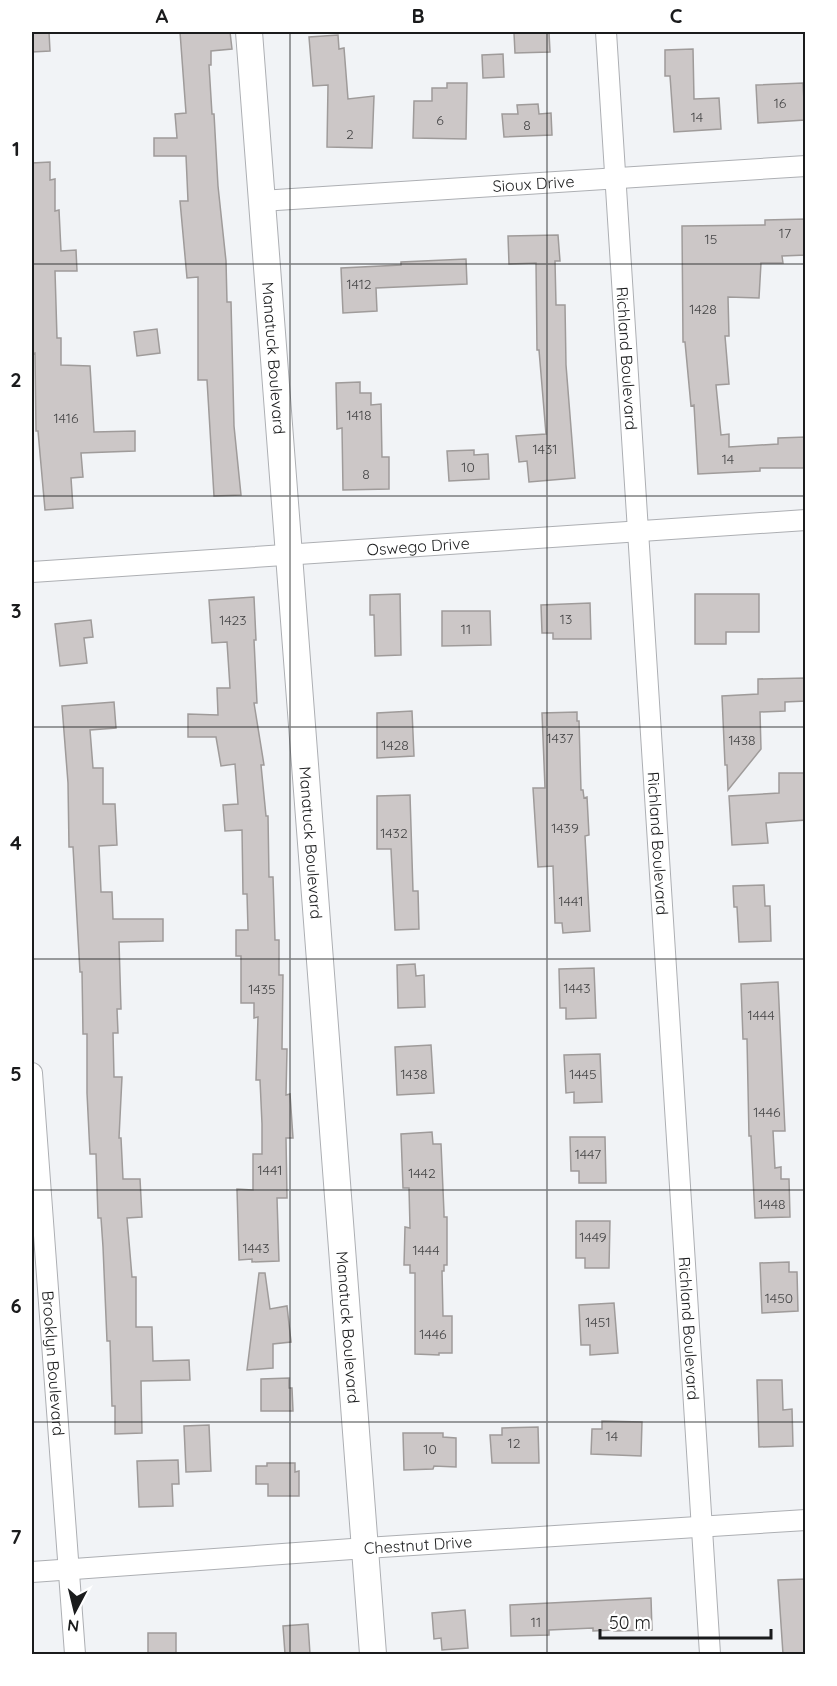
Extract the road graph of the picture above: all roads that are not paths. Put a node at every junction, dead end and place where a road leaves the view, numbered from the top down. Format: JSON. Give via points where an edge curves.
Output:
{"nodes":[{"id":1,"x":249,"y":32,"type":"edge"},
{"id":2,"x":606,"y":32,"type":"edge"},
{"id":3,"x":806,"y":166,"type":"edge"},
{"id":4,"x":617,"y":178,"type":"junction"},
{"id":5,"x":261,"y":201,"type":"junction"},
{"id":6,"x":806,"y":520,"type":"edge"},
{"id":7,"x":638,"y":530,"type":"junction"},
{"id":8,"x":288,"y":556,"type":"junction"},
{"id":9,"x":32,"y":572,"type":"edge"},
{"id":10,"x":32,"y":1073,"type":"edge"},
{"id":11,"x":806,"y":1520,"type":"edge"},
{"id":12,"x":703,"y":1527,"type":"junction"},
{"id":13,"x":366,"y":1548,"type":"junction"},
{"id":14,"x":68,"y":1569,"type":"junction"},
{"id":15,"x":32,"y":1572,"type":"edge"},
{"id":16,"x":75,"y":1654,"type":"edge"},
{"id":17,"x":373,"y":1654,"type":"edge"},
{"id":18,"x":710,"y":1654,"type":"edge"}],
"edges":[{"from":1,"to":5,"type":"street","name":"Manatuck Boulevard"},
{"from":2,"to":4,"type":"street","name":"Richland Boulevard"},
{"from":3,"to":4,"type":"street","name":"Sioux Drive"},
{"from":4,"to":5,"type":"street","name":"Sioux Drive"},
{"from":4,"to":7,"type":"street","name":"Richland Boulevard"},
{"from":5,"to":8,"type":"street","name":"Manatuck Boulevard"},
{"from":6,"to":7,"type":"street","name":"Oswego Drive"},
{"from":7,"to":8,"type":"street","name":"Oswego Drive"},
{"from":7,"to":12,"type":"street","name":"Richland Boulevard"},
{"from":8,"to":9,"type":"street","name":"Oswego Drive"},
{"from":8,"to":13,"type":"street","name":"Manatuck Boulevard"},
{"from":10,"to":14,"type":"street","name":"Brooklyn Boulevard"},
{"from":11,"to":12,"type":"street","name":"Chestnut Drive"},
{"from":12,"to":13,"type":"street","name":"Chestnut Drive"},
{"from":12,"to":18,"type":"street","name":"Richland Boulevard"},
{"from":13,"to":14,"type":"street","name":"Chestnut Drive"},
{"from":13,"to":17,"type":"street","name":"Manatuck Boulevard"},
{"from":14,"to":15,"type":"street","name":"Chestnut Drive"},
{"from":14,"to":16,"type":"street","name":"Brooklyn Boulevard"}]}
